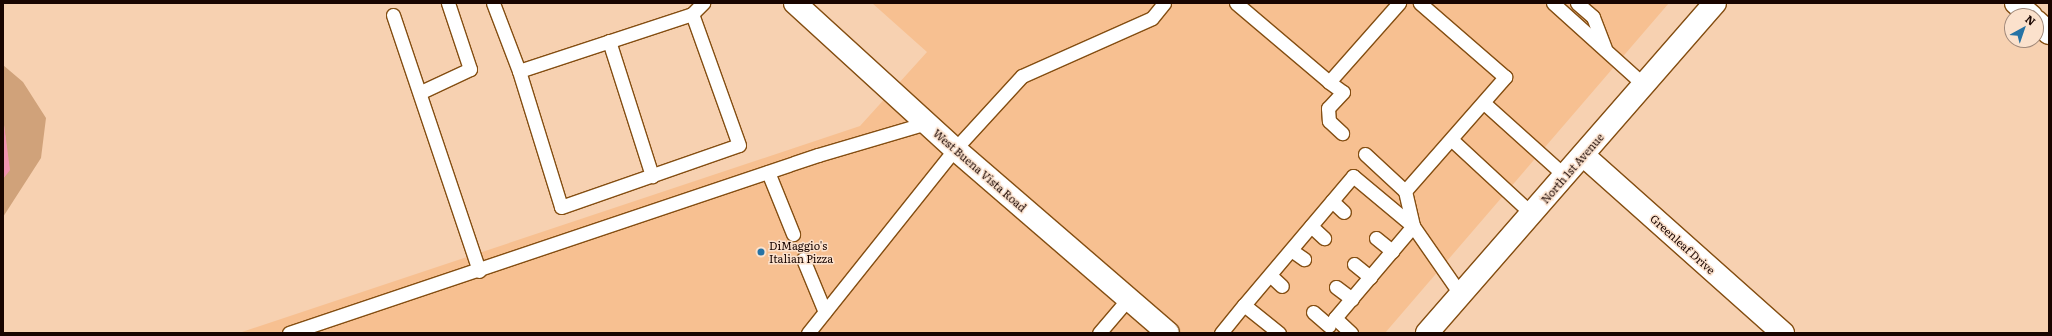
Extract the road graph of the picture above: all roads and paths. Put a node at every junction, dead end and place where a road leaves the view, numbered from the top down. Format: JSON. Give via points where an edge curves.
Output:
{"nodes":[{"id":1,"x":448,"y":3,"type":"edge"},
{"id":2,"x":493,"y":3,"type":"edge"},
{"id":3,"x":704,"y":3,"type":"edge"},
{"id":4,"x":795,"y":3,"type":"edge"},
{"id":5,"x":1164,"y":3,"type":"edge"},
{"id":6,"x":1236,"y":3,"type":"edge"},
{"id":7,"x":1399,"y":3,"type":"edge"},
{"id":8,"x":1420,"y":3,"type":"edge"},
{"id":9,"x":1553,"y":3,"type":"edge"},
{"id":10,"x":1577,"y":3,"type":"edge"},
{"id":11,"x":1715,"y":3,"type":"edge"},
{"id":12,"x":692,"y":14,"type":"junction"},
{"id":13,"x":393,"y":15,"type":"dead end"},
{"id":14,"x":609,"y":41,"type":"junction"},
{"id":15,"x":1606,"y":51,"type":"junction"},
{"id":16,"x":519,"y":71,"type":"junction"},
{"id":17,"x":1329,"y":82,"type":"junction"},
{"id":18,"x":1644,"y":85,"type":"junction"},
{"id":19,"x":421,"y":92,"type":"junction"},
{"id":20,"x":1484,"y":103,"type":"junction"},
{"id":21,"x":927,"y":123,"type":"junction"},
{"id":22,"x":1342,"y":133,"type":"dead end"},
{"id":23,"x":1452,"y":140,"type":"junction"},
{"id":24,"x":955,"y":149,"type":"junction"},
{"id":25,"x":1365,"y":154,"type":"dead end"},
{"id":26,"x":1583,"y":155,"type":"junction"},
{"id":27,"x":768,"y":172,"type":"junction"},
{"id":28,"x":652,"y":176,"type":"junction"},
{"id":29,"x":1565,"y":176,"type":"junction"},
{"id":30,"x":1405,"y":191,"type":"junction"},
{"id":31,"x":1332,"y":201,"type":"junction"},
{"id":32,"x":1344,"y":212,"type":"dead end"},
{"id":33,"x":1532,"y":214,"type":"junction"},
{"id":34,"x":1311,"y":226,"type":"junction"},
{"id":35,"x":1413,"y":226,"type":"junction"},
{"id":36,"x":793,"y":234,"type":"dead end"},
{"id":37,"x":1324,"y":238,"type":"dead end"},
{"id":38,"x":1376,"y":238,"type":"dead end"},
{"id":39,"x":1291,"y":250,"type":"junction"},
{"id":40,"x":1392,"y":251,"type":"junction"},
{"id":41,"x":803,"y":259,"type":"dead end"},
{"id":42,"x":1304,"y":259,"type":"dead end"},
{"id":43,"x":1354,"y":264,"type":"dead end"},
{"id":44,"x":479,"y":271,"type":"junction"},
{"id":45,"x":1270,"y":275,"type":"junction"},
{"id":46,"x":1370,"y":277,"type":"junction"},
{"id":47,"x":1282,"y":286,"type":"dead end"},
{"id":48,"x":1336,"y":287,"type":"dead end"},
{"id":49,"x":1461,"y":294,"type":"junction"},
{"id":50,"x":1128,"y":298,"type":"junction"},
{"id":51,"x":1352,"y":299,"type":"junction"},
{"id":52,"x":1244,"y":305,"type":"junction"},
{"id":53,"x":825,"y":312,"type":"junction"},
{"id":54,"x":1313,"y":312,"type":"dead end"},
{"id":55,"x":1329,"y":326,"type":"edge"},
{"id":56,"x":289,"y":333,"type":"edge"},
{"id":57,"x":808,"y":333,"type":"edge"},
{"id":58,"x":1099,"y":333,"type":"edge"},
{"id":59,"x":1168,"y":333,"type":"edge"},
{"id":60,"x":1221,"y":333,"type":"edge"},
{"id":61,"x":1279,"y":333,"type":"edge"},
{"id":62,"x":1351,"y":333,"type":"edge"},
{"id":63,"x":1427,"y":333,"type":"edge"},
{"id":64,"x":1783,"y":333,"type":"edge"}],
"edges":[{"from":1,"to":19,"type":"lane","via":[[470,69]]},
{"from":2,"to":16,"type":"lane"},
{"from":3,"to":12,"type":"lane"},
{"from":4,"to":21,"type":"street","name":"West Buena Vista Road"},
{"from":5,"to":24,"type":"lane","via":[[1152,18],[1022,76]]},
{"from":6,"to":17,"type":"lane"},
{"from":7,"to":17,"type":"lane"},
{"from":8,"to":20,"type":"lane","via":[[1505,77]]},
{"from":9,"to":15,"type":"lane"},
{"from":10,"to":15,"type":"lane","via":[[1593,17]]},
{"from":11,"to":18,"type":"street","name":"North 1st Avenue"},
{"from":12,"to":14,"type":"lane"},
{"from":12,"to":28,"type":"lane","via":[[740,146]]},
{"from":13,"to":19,"type":"lane"},
{"from":14,"to":16,"type":"lane"},
{"from":14,"to":28,"type":"lane"},
{"from":15,"to":18,"type":"lane"},
{"from":16,"to":28,"type":"lane","via":[[561,208]]},
{"from":17,"to":22,"type":"lane","via":[[1343,92],[1328,108],[1329,121]]},
{"from":18,"to":26,"type":"street","name":"North 1st Avenue"},
{"from":19,"to":44,"type":"lane"},
{"from":20,"to":23,"type":"lane"},
{"from":20,"to":29,"type":"lane"},
{"from":21,"to":24,"type":"street","name":"West Buena Vista Road"},
{"from":21,"to":27,"type":"lane"},
{"from":23,"to":30,"type":"lane"},
{"from":23,"to":33,"type":"lane"},
{"from":24,"to":50,"type":"street","name":"West Buena Vista Road"},
{"from":24,"to":53,"type":"lane"},
{"from":25,"to":30,"type":"lane"},
{"from":26,"to":29,"type":"street","name":"North 1st Avenue"},
{"from":26,"to":64,"type":"street","name":"Greenleaf Drive"},
{"from":27,"to":36,"type":"lane"},
{"from":27,"to":44,"type":"lane"},
{"from":29,"to":33,"type":"street","name":"North 1st Avenue"},
{"from":30,"to":35,"type":"lane"},
{"from":31,"to":32,"type":"lane"},
{"from":31,"to":34,"type":"lane"},
{"from":31,"to":35,"type":"lane","via":[[1353,176]]},
{"from":33,"to":49,"type":"street","name":"North 1st Avenue"},
{"from":34,"to":37,"type":"lane"},
{"from":34,"to":39,"type":"lane"},
{"from":35,"to":40,"type":"lane"},
{"from":35,"to":49,"type":"lane"},
{"from":38,"to":40,"type":"lane"},
{"from":39,"to":42,"type":"lane"},
{"from":39,"to":45,"type":"lane"},
{"from":40,"to":46,"type":"lane"},
{"from":41,"to":53,"type":"lane"},
{"from":43,"to":46,"type":"lane"},
{"from":44,"to":56,"type":"lane"},
{"from":45,"to":47,"type":"lane"},
{"from":45,"to":52,"type":"lane"},
{"from":46,"to":51,"type":"lane"},
{"from":48,"to":51,"type":"lane"},
{"from":49,"to":63,"type":"street","name":"North 1st Avenue"},
{"from":50,"to":58,"type":"lane"},
{"from":50,"to":59,"type":"street","name":"West Buena Vista Road"},
{"from":51,"to":55,"type":"lane"},
{"from":52,"to":60,"type":"lane"},
{"from":52,"to":61,"type":"lane"},
{"from":53,"to":57,"type":"lane"},
{"from":54,"to":55,"type":"lane"},
{"from":55,"to":62,"type":"lane"}]}
